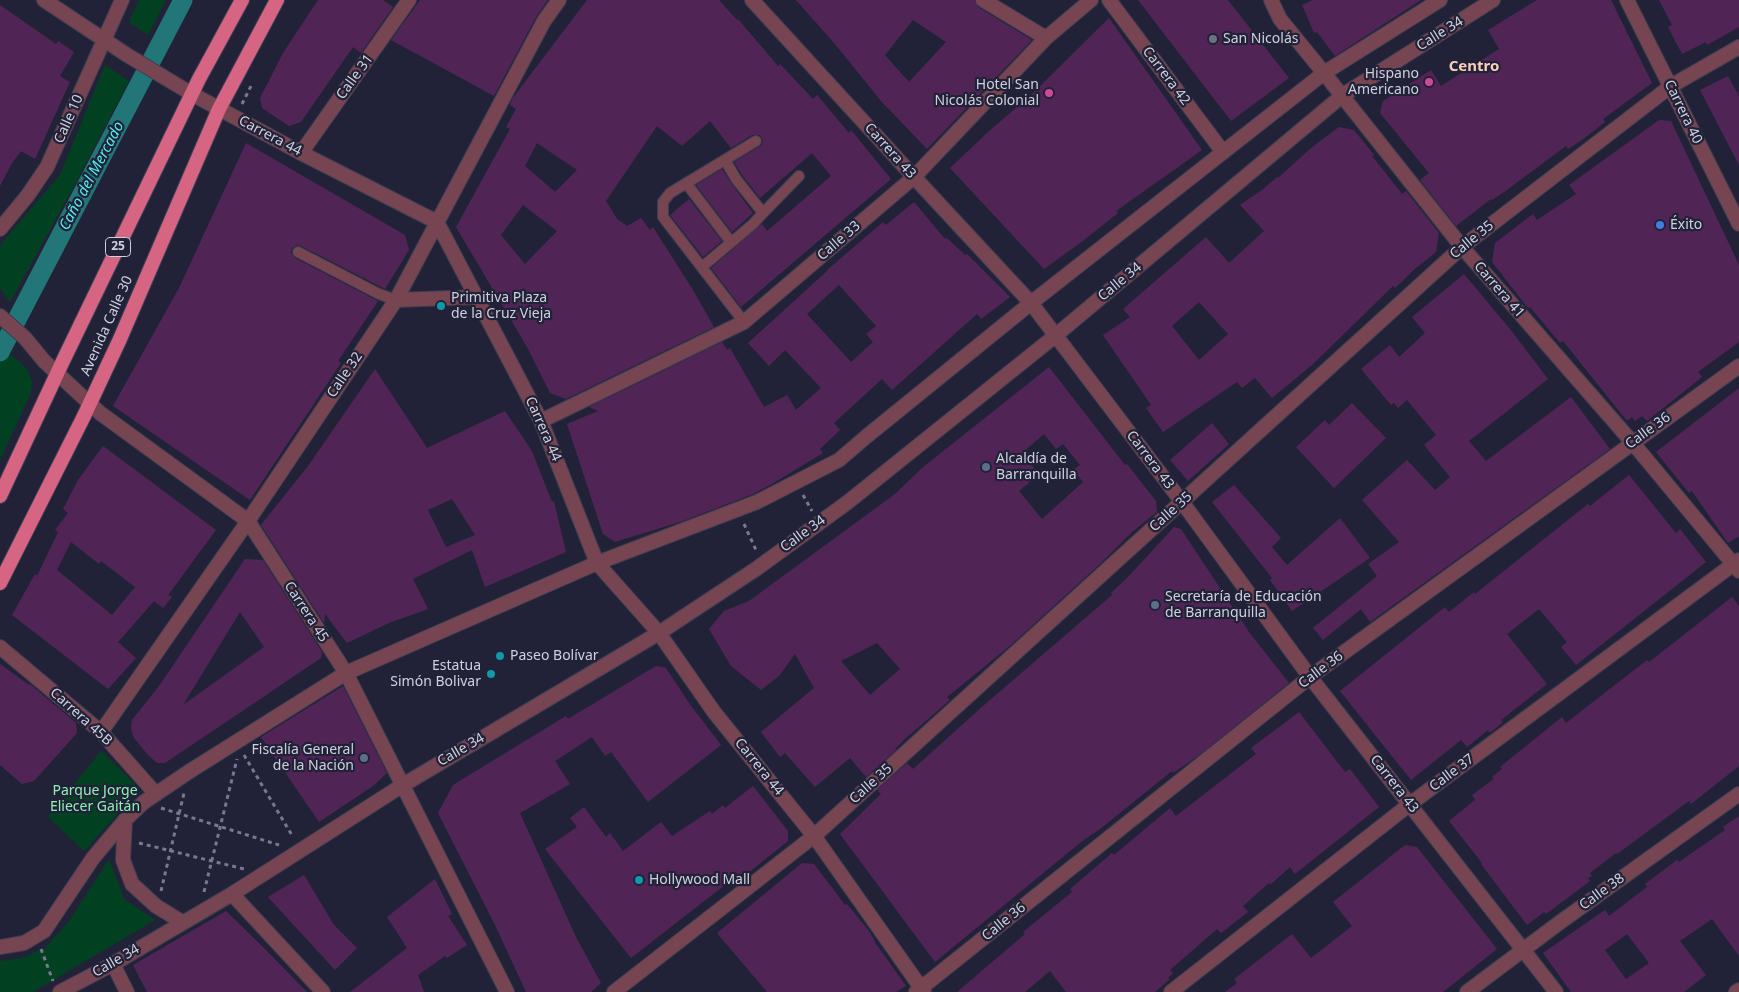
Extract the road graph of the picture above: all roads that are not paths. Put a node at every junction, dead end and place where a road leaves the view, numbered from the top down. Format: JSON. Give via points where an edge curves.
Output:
{"nodes":[{"id":1,"x":44,"y":0,"type":"edge"},
{"id":2,"x":122,"y":0,"type":"edge"},
{"id":3,"x":242,"y":0,"type":"edge"},
{"id":4,"x":278,"y":0,"type":"edge"},
{"id":5,"x":409,"y":0,"type":"edge"},
{"id":6,"x":559,"y":0,"type":"edge"},
{"id":7,"x":752,"y":0,"type":"edge"},
{"id":8,"x":983,"y":0,"type":"edge"},
{"id":9,"x":1091,"y":0,"type":"edge"},
{"id":10,"x":1109,"y":0,"type":"edge"},
{"id":11,"x":1271,"y":0,"type":"edge"},
{"id":12,"x":1440,"y":0,"type":"edge"},
{"id":13,"x":1493,"y":0,"type":"edge"},
{"id":14,"x":1627,"y":0,"type":"edge"},
{"id":15,"x":1046,"y":38,"type":"junction"},
{"id":16,"x":104,"y":39,"type":"junction"},
{"id":17,"x":1739,"y":46,"type":"edge"},
{"id":18,"x":1324,"y":73,"type":"junction"},
{"id":19,"x":1671,"y":86,"type":"junction"},
{"id":20,"x":192,"y":94,"type":"junction"},
{"id":21,"x":1343,"y":95,"type":"junction"},
{"id":22,"x":219,"y":109,"type":"junction"},
{"id":23,"x":756,"y":142,"type":"dead end"},
{"id":24,"x":1223,"y":152,"type":"junction"},
{"id":25,"x":301,"y":153,"type":"junction"},
{"id":26,"x":725,"y":160,"type":"junction"},
{"id":27,"x":799,"y":176,"type":"dead end"},
{"id":28,"x":914,"y":177,"type":"junction"},
{"id":29,"x":686,"y":183,"type":"junction"},
{"id":30,"x":763,"y":213,"type":"junction"},
{"id":31,"x":437,"y":222,"type":"junction"},
{"id":32,"x":1739,"y":224,"type":"edge"},
{"id":33,"x":0,"y":229,"type":"edge"},
{"id":34,"x":731,"y":242,"type":"junction"},
{"id":35,"x":1462,"y":247,"type":"junction"},
{"id":36,"x":298,"y":252,"type":"dead end"},
{"id":37,"x":702,"y":267,"type":"junction"},
{"id":38,"x":477,"y":297,"type":"junction"},
{"id":39,"x":396,"y":300,"type":"junction"},
{"id":40,"x":1031,"y":303,"type":"junction"},
{"id":41,"x":0,"y":316,"type":"edge"},
{"id":42,"x":744,"y":322,"type":"junction"},
{"id":43,"x":1055,"y":336,"type":"junction"},
{"id":44,"x":1739,"y":366,"type":"edge"},
{"id":45,"x":57,"y":373,"type":"junction"},
{"id":46,"x":89,"y":403,"type":"junction"},
{"id":47,"x":541,"y":421,"type":"junction"},
{"id":48,"x":1632,"y":442,"type":"junction"},
{"id":49,"x":0,"y":496,"type":"edge"},
{"id":50,"x":1182,"y":502,"type":"junction"},
{"id":51,"x":248,"y":521,"type":"junction"},
{"id":52,"x":597,"y":563,"type":"junction"},
{"id":53,"x":1737,"y":565,"type":"edge"},
{"id":54,"x":0,"y":583,"type":"edge"},
{"id":55,"x":659,"y":633,"type":"junction"},
{"id":56,"x":0,"y":647,"type":"edge"},
{"id":57,"x":346,"y":674,"type":"junction"},
{"id":58,"x":1310,"y":677,"type":"junction"},
{"id":59,"x":101,"y":732,"type":"junction"},
{"id":60,"x":403,"y":785,"type":"junction"},
{"id":61,"x":156,"y":794,"type":"junction"},
{"id":62,"x":1739,"y":794,"type":"edge"},
{"id":63,"x":1410,"y":804,"type":"junction"},
{"id":64,"x":125,"y":820,"type":"junction"},
{"id":65,"x":814,"y":836,"type":"junction"},
{"id":66,"x":232,"y":894,"type":"junction"},
{"id":67,"x":182,"y":922,"type":"junction"},
{"id":68,"x":0,"y":947,"type":"edge"},
{"id":69,"x":1524,"y":949,"type":"junction"},
{"id":70,"x":113,"y":964,"type":"junction"},
{"id":71,"x":57,"y":987,"type":"edge"},
{"id":72,"x":1739,"y":990,"type":"edge"},
{"id":73,"x":920,"y":991,"type":"edge"},
{"id":74,"x":127,"y":992,"type":"edge"},
{"id":75,"x":323,"y":992,"type":"edge"},
{"id":76,"x":507,"y":992,"type":"edge"},
{"id":77,"x":614,"y":992,"type":"edge"},
{"id":78,"x":1171,"y":992,"type":"edge"},
{"id":79,"x":1467,"y":992,"type":"edge"},
{"id":80,"x":1556,"y":992,"type":"edge"},
{"id":81,"x":1736,"y":992,"type":"edge"}],
"edges":[{"from":1,"to":16,"type":"street","name":"Carrera 44"},
{"from":2,"to":16,"type":"street","name":"Calle 10"},
{"from":3,"to":20,"type":"highway","name":"Avenida Calle 30","number":"25"},
{"from":4,"to":22,"type":"highway","name":"Avenida Calle 30"},
{"from":5,"to":25,"type":"street","name":"Calle 31"},
{"from":6,"to":31,"type":"street","name":"Calle 32","via":[[544,20]]},
{"from":7,"to":28,"type":"street","name":"Carrera 43"},
{"from":8,"to":15,"type":"street"},
{"from":9,"to":15,"type":"street","name":"Calle 33"},
{"from":10,"to":24,"type":"street","name":"Carrera 42"},
{"from":11,"to":18,"type":"street","name":"Carrera 41","via":[[1280,19]]},
{"from":12,"to":18,"type":"street","name":"Calle 34"},
{"from":13,"to":21,"type":"street","name":"Calle 34"},
{"from":14,"to":19,"type":"street","name":"Carrera 40"},
{"from":15,"to":28,"type":"street","name":"Calle 33"},
{"from":16,"to":20,"type":"street","name":"Carrera 44"},
{"from":16,"to":33,"type":"street","name":"Calle 10","via":[[48,167]]},
{"from":17,"to":19,"type":"street","name":"Calle 35"},
{"from":18,"to":21,"type":"street","name":"Carrera 41"},
{"from":18,"to":24,"type":"street","name":"Calle 34"},
{"from":19,"to":32,"type":"street","name":"Carrera 40"},
{"from":19,"to":35,"type":"street","name":"Calle 35"},
{"from":20,"to":22,"type":"street","name":"Carrera 44"},
{"from":20,"to":45,"type":"highway","name":"Avenida Calle 30","number":"25"},
{"from":21,"to":35,"type":"street","name":"Carrera 41"},
{"from":21,"to":43,"type":"street","name":"Calle 34"},
{"from":22,"to":25,"type":"street","name":"Carrera 44"},
{"from":22,"to":46,"type":"highway","name":"Avenida Calle 30"},
{"from":23,"to":26,"type":"lane"},
{"from":24,"to":40,"type":"street","name":"Calle 34"},
{"from":25,"to":31,"type":"street","name":"Carrera 44"},
{"from":26,"to":29,"type":"lane"},
{"from":26,"to":30,"type":"lane"},
{"from":27,"to":30,"type":"lane"},
{"from":28,"to":40,"type":"street","name":"Carrera 43"},
{"from":28,"to":42,"type":"street","name":"Calle 33"},
{"from":29,"to":34,"type":"lane"},
{"from":29,"to":37,"type":"lane","via":[[663,202],[663,217]]},
{"from":30,"to":34,"type":"lane"},
{"from":31,"to":38,"type":"street","name":"Carrera 44"},
{"from":31,"to":39,"type":"street","name":"Calle 32"},
{"from":34,"to":37,"type":"lane"},
{"from":35,"to":48,"type":"street","name":"Carrera 41"},
{"from":35,"to":50,"type":"street","name":"Calle 35"},
{"from":36,"to":39,"type":"lane"},
{"from":37,"to":42,"type":"lane"},
{"from":38,"to":39,"type":"street"},
{"from":38,"to":47,"type":"street","name":"Carrera 44"},
{"from":39,"to":51,"type":"street","name":"Calle 32"},
{"from":40,"to":43,"type":"street","name":"Carrera 43"},
{"from":40,"to":52,"type":"street","name":"Calle 34","via":[[839,460],[757,502]]},
{"from":41,"to":45,"type":"street","name":"Carrera 45"},
{"from":42,"to":47,"type":"street","name":"Calle 33"},
{"from":43,"to":50,"type":"street","name":"Carrera 43"},
{"from":43,"to":55,"type":"street","name":"Calle 34","via":[[848,502],[763,564]]},
{"from":44,"to":48,"type":"street","name":"Calle 36"},
{"from":45,"to":46,"type":"street","name":"Carrera 45"},
{"from":45,"to":49,"type":"highway","name":"Avenida Calle 30","number":"25"},
{"from":46,"to":51,"type":"street","name":"Carrera 45"},
{"from":46,"to":54,"type":"highway","name":"Avenida Calle 30"},
{"from":47,"to":52,"type":"street","name":"Carrera 44"},
{"from":48,"to":53,"type":"street","name":"Carrera 41"},
{"from":48,"to":58,"type":"street","name":"Calle 36"},
{"from":50,"to":58,"type":"street","name":"Carrera 43"},
{"from":50,"to":65,"type":"street","name":"Calle 35"},
{"from":51,"to":57,"type":"street","name":"Carrera 45"},
{"from":51,"to":59,"type":"street","name":"Calle 32"},
{"from":52,"to":55,"type":"street","name":"Carrera 44"},
{"from":52,"to":57,"type":"street","name":"Calle 34"},
{"from":53,"to":63,"type":"street","name":"Calle 37"},
{"from":55,"to":60,"type":"street","name":"Calle 34"},
{"from":55,"to":65,"type":"street","name":"Carrera 44","via":[[714,712]]},
{"from":56,"to":59,"type":"street","name":"Carrera 45B"},
{"from":57,"to":60,"type":"street","name":"Carrera 45"},
{"from":57,"to":61,"type":"street","name":"Calle 34"},
{"from":58,"to":63,"type":"street","name":"Carrera 43"},
{"from":58,"to":73,"type":"street","name":"Calle 36"},
{"from":59,"to":61,"type":"street","name":"Carrera 45B"},
{"from":60,"to":66,"type":"street","name":"Calle 34"},
{"from":60,"to":76,"type":"street","name":"Carrera 45"},
{"from":61,"to":64,"type":"street","name":"Calle 34"},
{"from":62,"to":69,"type":"street","name":"Calle 38"},
{"from":63,"to":69,"type":"street","name":"Carrera 43"},
{"from":63,"to":78,"type":"street","name":"Calle 37"},
{"from":64,"to":67,"type":"street","via":[[123,860],[132,884],[156,906]]},
{"from":64,"to":68,"type":"street","name":"Calle 34","via":[[93,858],[44,931],[24,943]]},
{"from":65,"to":73,"type":"street","name":"Carrera 44"},
{"from":65,"to":77,"type":"street","name":"Calle 35"},
{"from":66,"to":67,"type":"street","name":"Calle 34"},
{"from":66,"to":75,"type":"street"},
{"from":67,"to":70,"type":"street","name":"Calle 34"},
{"from":69,"to":79,"type":"street","name":"Calle 38"},
{"from":69,"to":80,"type":"street","name":"Carrera 43"},
{"from":70,"to":71,"type":"street","name":"Calle 34"},
{"from":70,"to":74,"type":"street"},
{"from":72,"to":81,"type":"street"}]}
